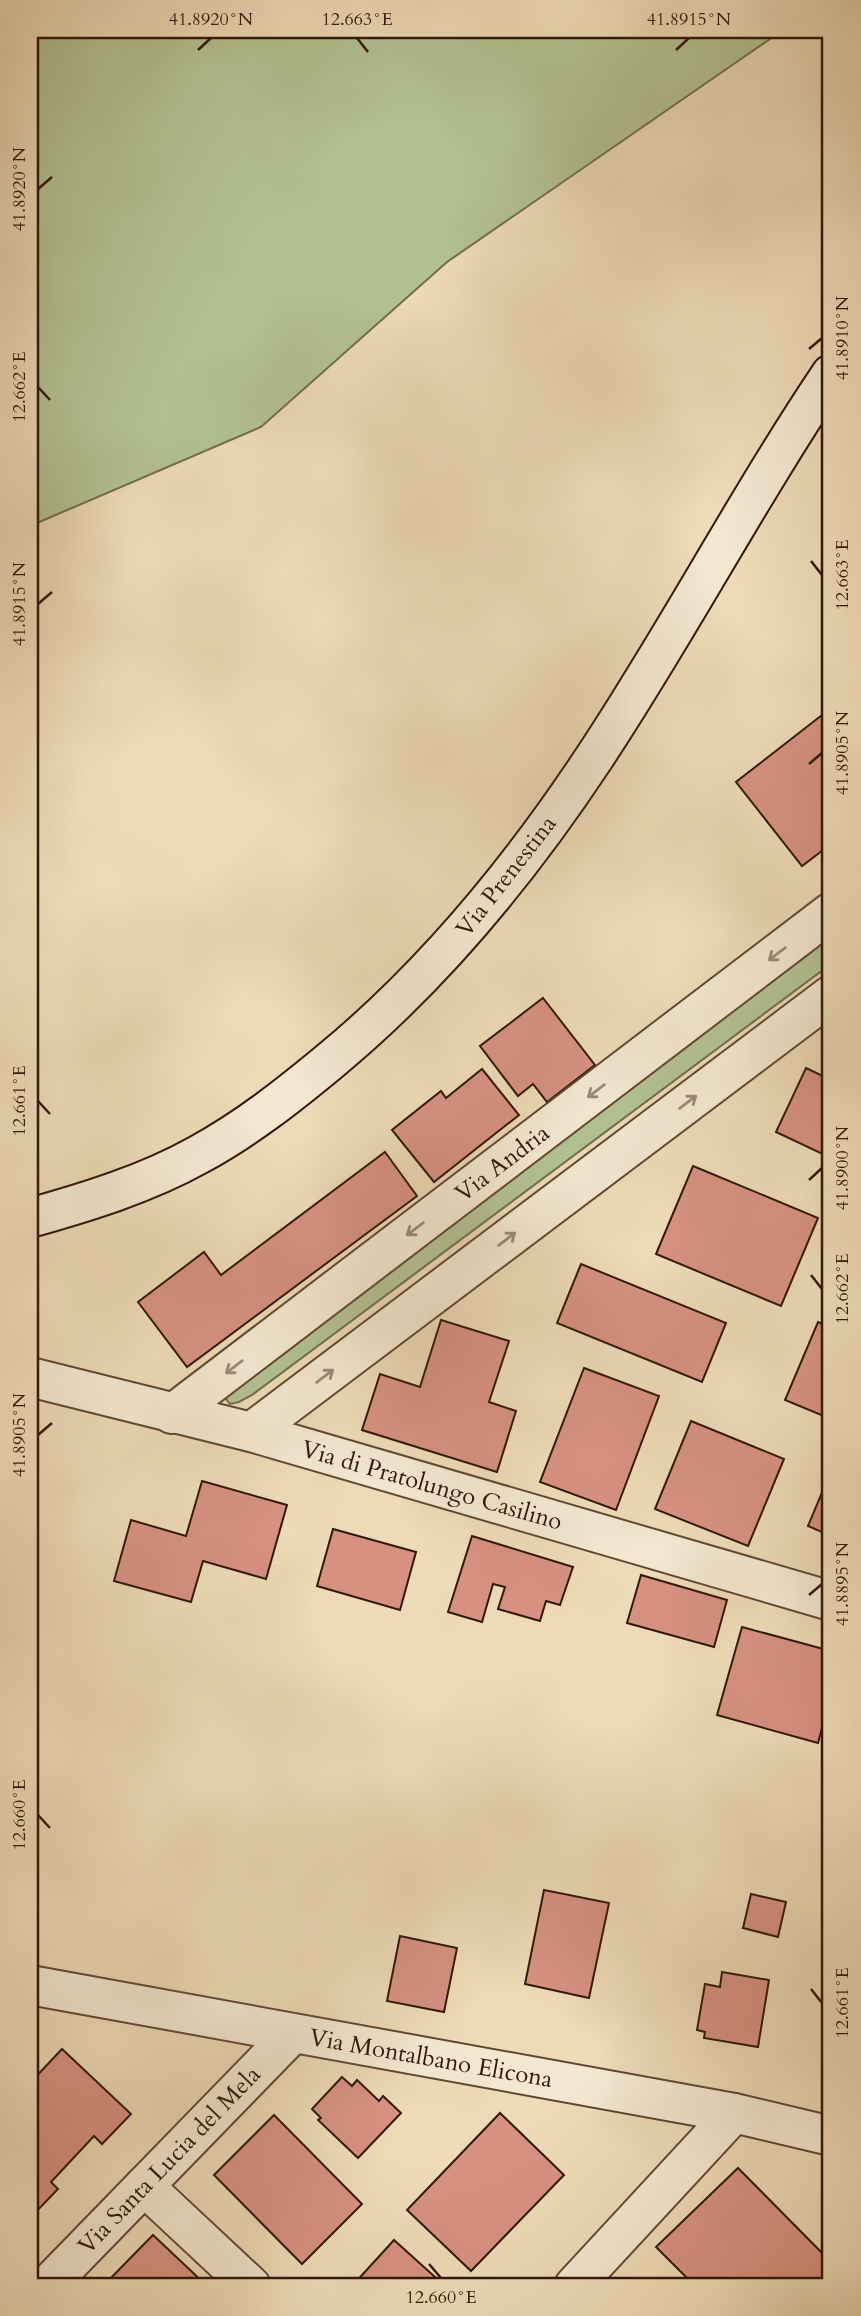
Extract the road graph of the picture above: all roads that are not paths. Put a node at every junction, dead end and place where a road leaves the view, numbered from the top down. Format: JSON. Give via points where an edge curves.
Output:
{"nodes":[{"id":1,"x":831,"y":374,"type":"edge"},
{"id":2,"x":831,"y":912,"type":"edge"},
{"id":3,"x":831,"y":995,"type":"edge"},
{"id":4,"x":30,"y":1218,"type":"edge"},
{"id":5,"x":30,"y":1377,"type":"edge"},
{"id":6,"x":172,"y":1414,"type":"junction"},
{"id":7,"x":251,"y":1432,"type":"junction"},
{"id":8,"x":831,"y":1601,"type":"edge"},
{"id":9,"x":30,"y":1985,"type":"edge"},
{"id":10,"x":292,"y":2034,"type":"junction"},
{"id":11,"x":734,"y":2113,"type":"junction"},
{"id":12,"x":831,"y":2136,"type":"edge"},
{"id":13,"x":144,"y":2186,"type":"junction"},
{"id":14,"x":47,"y":2286,"type":"edge"},
{"id":15,"x":251,"y":2286,"type":"edge"},
{"id":16,"x":573,"y":2286,"type":"edge"}],
"edges":[{"from":1,"to":4,"type":"street","name":"Via Prenestina","via":[[594,759],[494,896],[421,977],[321,1069],[221,1142],[140,1182]]},
{"from":2,"to":6,"type":"street","name":"Via Andria","one_way":true},
{"from":7,"to":3,"type":"street","one_way":true},
{"from":5,"to":6,"type":"street","name":"Via di Pratolungo Casilino"},
{"from":6,"to":7,"type":"street","name":"Via di Pratolungo Casilino"},
{"from":7,"to":8,"type":"street","name":"Via di Pratolungo Casilino"},
{"from":9,"to":10,"type":"street","name":"Via Montalbano Elicona"},
{"from":10,"to":11,"type":"street","name":"Via Montalbano Elicona"},
{"from":10,"to":13,"type":"street","name":"Via Santa Lucia del Mela"},
{"from":11,"to":12,"type":"street","name":"Via Montalbano Elicona"},
{"from":11,"to":16,"type":"street"},
{"from":13,"to":14,"type":"street","name":"Via Santa Lucia del Mela"},
{"from":13,"to":15,"type":"street"}]}
